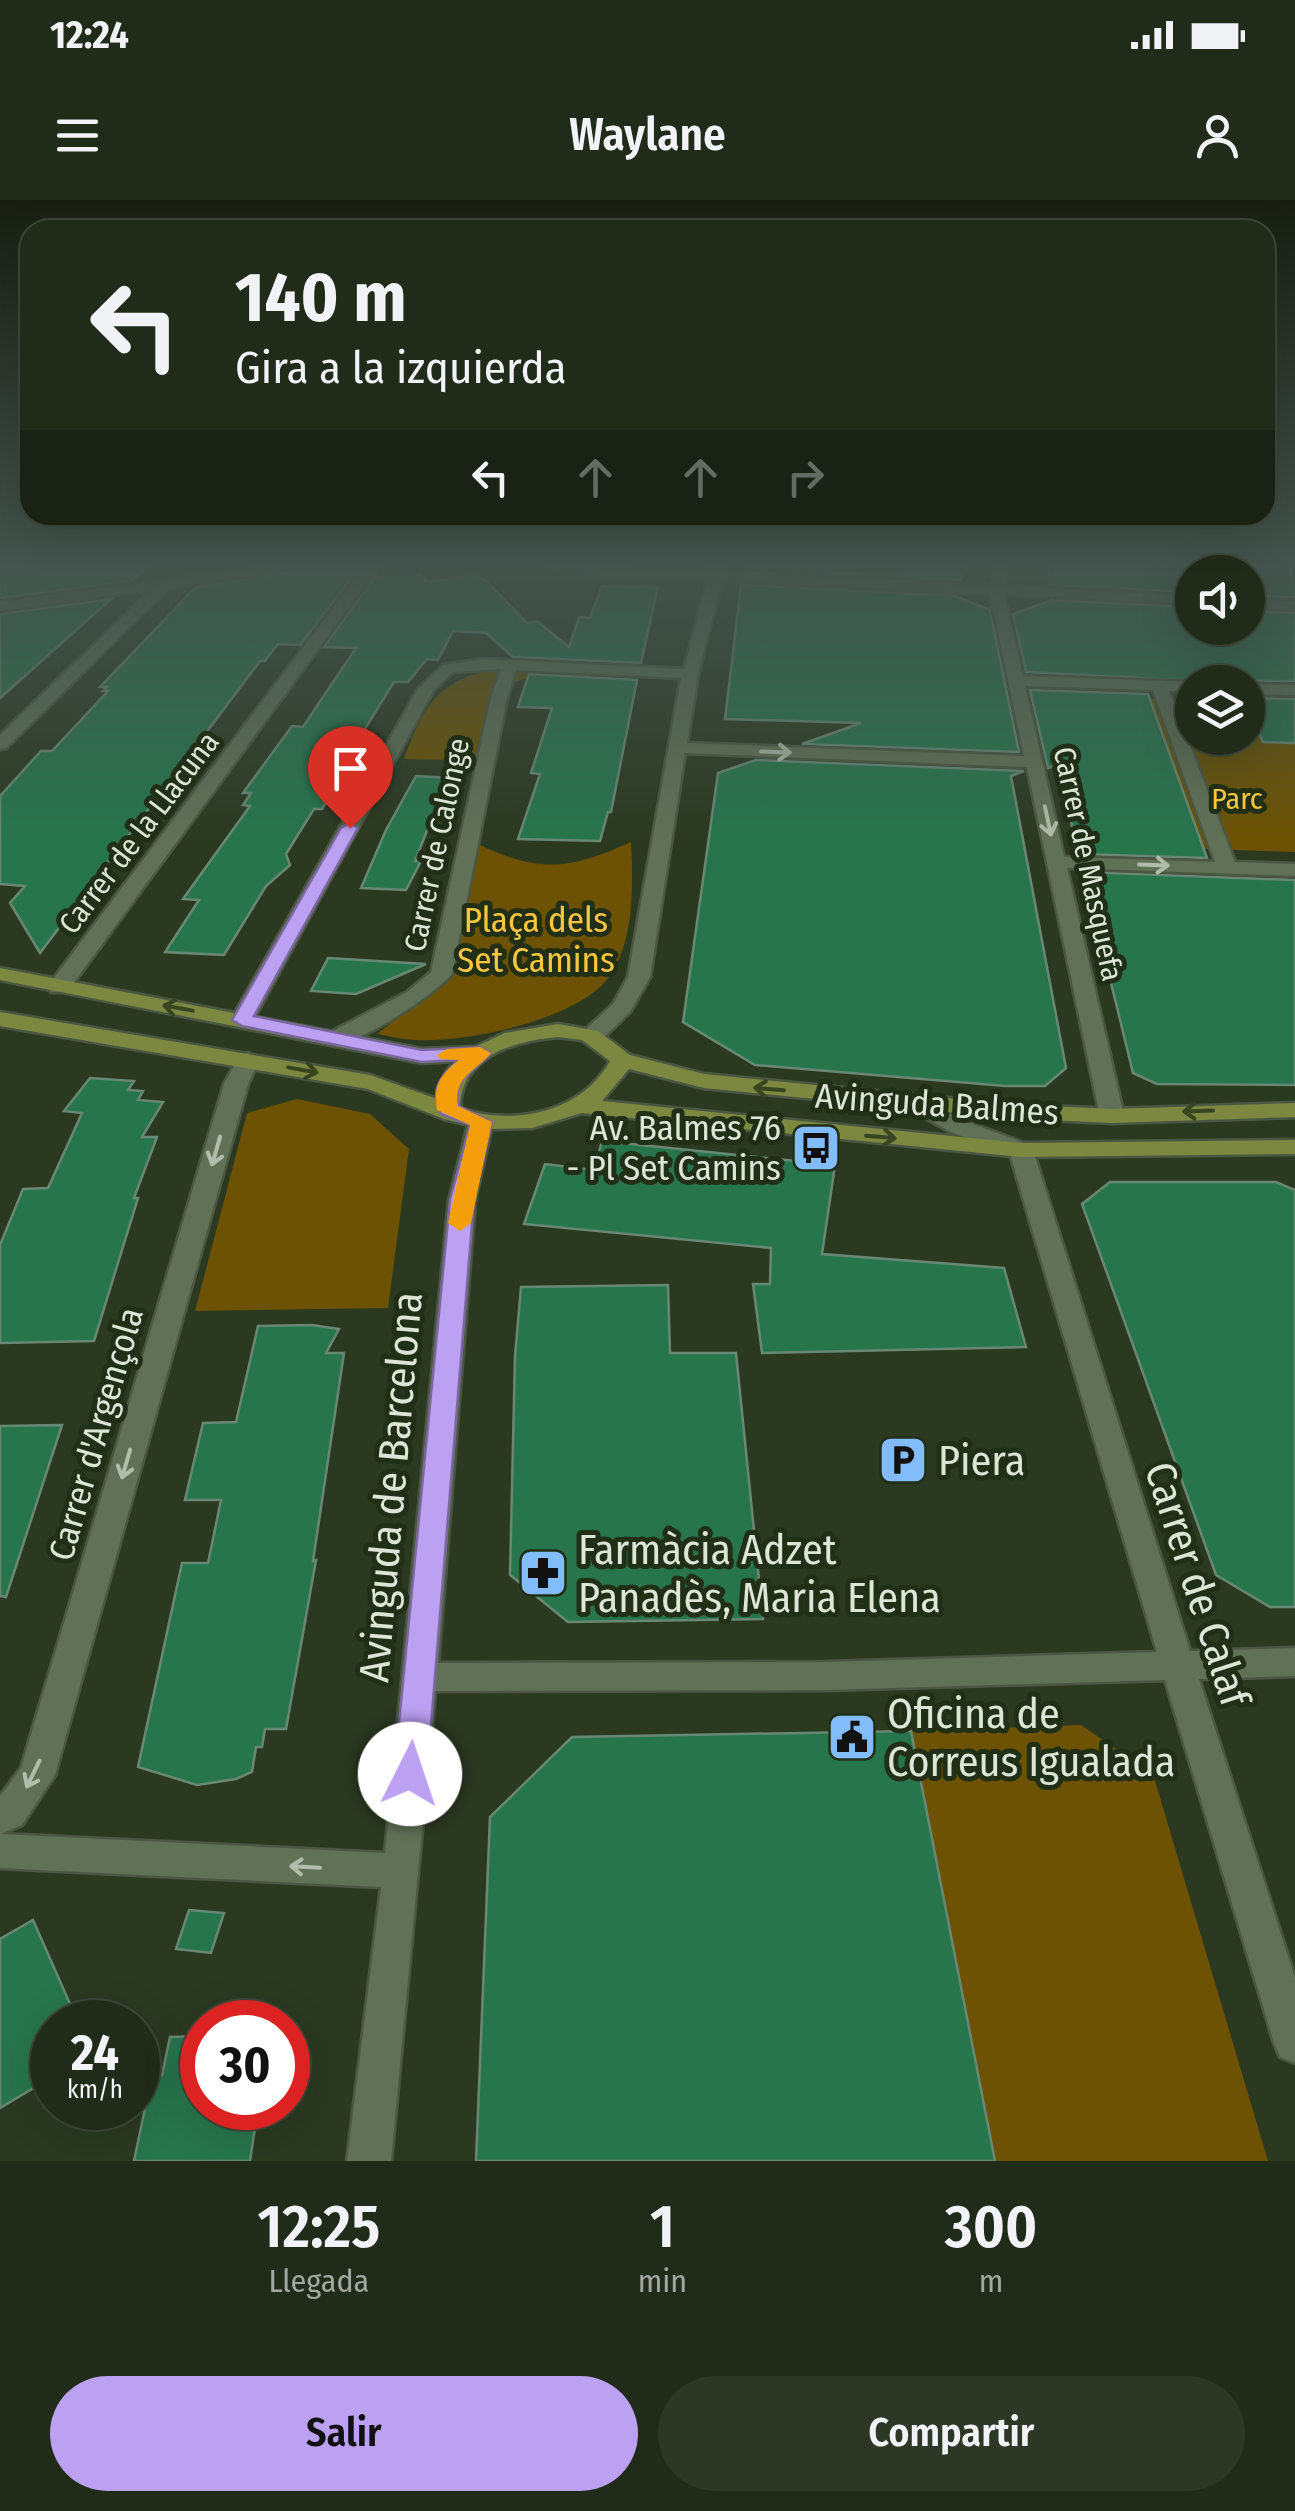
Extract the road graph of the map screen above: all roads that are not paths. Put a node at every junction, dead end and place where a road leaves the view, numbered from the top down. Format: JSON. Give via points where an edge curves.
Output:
{"nodes":[{"id":1,"x":85,"y":659,"type":"edge"},
{"id":2,"x":304,"y":659,"type":"edge"},
{"id":3,"x":694,"y":659,"type":"edge"},
{"id":4,"x":1013,"y":659,"type":"edge"},
{"id":5,"x":510,"y":666,"type":"junction"},
{"id":6,"x":690,"y":674,"type":"junction"},
{"id":7,"x":1018,"y":681,"type":"junction"},
{"id":8,"x":1159,"y":685,"type":"junction"},
{"id":9,"x":1175,"y":686,"type":"edge"},
{"id":10,"x":1265,"y":689,"type":"edge"},
{"id":11,"x":1295,"y":690,"type":"edge"},
{"id":12,"x":0,"y":744,"type":"edge"},
{"id":13,"x":679,"y":748,"type":"junction"},
{"id":14,"x":1034,"y":762,"type":"junction"},
{"id":15,"x":1056,"y":862,"type":"junction"},
{"id":16,"x":1226,"y":867,"type":"junction"},
{"id":17,"x":1295,"y":870,"type":"edge"},
{"id":18,"x":0,"y":974,"type":"edge"},
{"id":19,"x":59,"y":987,"type":"junction"},
{"id":20,"x":0,"y":1019,"type":"edge"},
{"id":21,"x":242,"y":1020,"type":"junction"},
{"id":22,"x":592,"y":1036,"type":"junction"},
{"id":23,"x":335,"y":1039,"type":"junction"},
{"id":24,"x":480,"y":1053,"type":"junction"},
{"id":25,"x":248,"y":1060,"type":"junction"},
{"id":26,"x":622,"y":1060,"type":"junction"},
{"id":27,"x":913,"y":1102,"type":"junction"},
{"id":28,"x":576,"y":1106,"type":"junction"},
{"id":29,"x":448,"y":1110,"type":"junction"},
{"id":30,"x":1295,"y":1110,"type":"edge"},
{"id":31,"x":1112,"y":1116,"type":"junction"},
{"id":32,"x":481,"y":1122,"type":"junction"},
{"id":33,"x":1295,"y":1147,"type":"edge"},
{"id":34,"x":1020,"y":1150,"type":"junction"},
{"id":35,"x":1295,"y":1662,"type":"edge"},
{"id":36,"x":1180,"y":1664,"type":"junction"},
{"id":37,"x":417,"y":1677,"type":"junction"},
{"id":38,"x":0,"y":1818,"type":"edge"},
{"id":39,"x":0,"y":1850,"type":"edge"},
{"id":40,"x":402,"y":1871,"type":"junction"},
{"id":41,"x":1295,"y":2043,"type":"edge"},
{"id":42,"x":369,"y":2161,"type":"edge"}],
"edges":[{"from":1,"to":12,"type":"street"},
{"from":2,"to":19,"type":"street","name":"Carrer de la Llacuna"},
{"from":3,"to":6,"type":"street"},
{"from":4,"to":7,"type":"street","name":"Carrer de Masquefa"},
{"from":5,"to":6,"type":"street"},
{"from":5,"to":21,"type":"street","via":[[448,668],[426,689]]},
{"from":5,"to":23,"type":"street","name":"Carrer de Calonge","via":[[441,974],[415,996]]},
{"from":6,"to":13,"type":"street"},
{"from":7,"to":8,"type":"street"},
{"from":7,"to":14,"type":"street","name":"Carrer de Masquefa"},
{"from":8,"to":9,"type":"street"},
{"from":8,"to":16,"type":"street"},
{"from":10,"to":11,"type":"street"},
{"from":13,"to":14,"type":"street","one_way":true},
{"from":13,"to":22,"type":"street","via":[[639,977],[622,1007]]},
{"from":14,"to":15,"type":"street","name":"Carrer de Masquefa","one_way":true},
{"from":15,"to":16,"type":"street","one_way":true},
{"from":15,"to":31,"type":"street","name":"Carrer de Masquefa"},
{"from":16,"to":17,"type":"street"},
{"from":18,"to":19,"type":"street"},
{"from":21,"to":19,"type":"street","one_way":true},
{"from":20,"to":25,"type":"street"},
{"from":21,"to":23,"type":"street"},
{"from":22,"to":24,"type":"street","via":[[534,1033]]},
{"from":22,"to":26,"type":"street"},
{"from":23,"to":24,"type":"street","via":[[422,1056]]},
{"from":24,"to":29,"type":"street","via":[[450,1078]]},
{"from":25,"to":29,"type":"street","one_way":true,"via":[[397,1088]]},
{"from":25,"to":38,"type":"street","name":"Carrer d'Argençola","one_way":true,"via":[[36,1775]]},
{"from":27,"to":26,"type":"street","name":"Avinguda Balmes","one_way":true,"via":[[704,1081]]},
{"from":26,"to":28,"type":"street","via":[[610,1084]]},
{"from":27,"to":31,"type":"street","name":"Avinguda Balmes"},
{"from":27,"to":34,"type":"street"},
{"from":28,"to":32,"type":"street","via":[[522,1122]]},
{"from":28,"to":34,"type":"street","name":"Avinguda Balmes","one_way":true},
{"from":29,"to":32,"type":"street"},
{"from":30,"to":31,"type":"street","name":"Avinguda Balmes","one_way":true},
{"from":32,"to":37,"type":"street","name":"Avinguda de Barcelona","via":[[462,1200]]},
{"from":33,"to":34,"type":"street","name":"Avinguda Balmes"},
{"from":34,"to":36,"type":"street","name":"Carrer de Calaf"},
{"from":35,"to":36,"type":"street"},
{"from":36,"to":37,"type":"street","via":[[828,1676]]},
{"from":36,"to":41,"type":"street","name":"Carrer de Calaf"},
{"from":37,"to":40,"type":"street","name":"Avinguda de Barcelona"},
{"from":40,"to":39,"type":"street","one_way":true},
{"from":40,"to":42,"type":"street","name":"Avinguda de Barcelona"}]}
